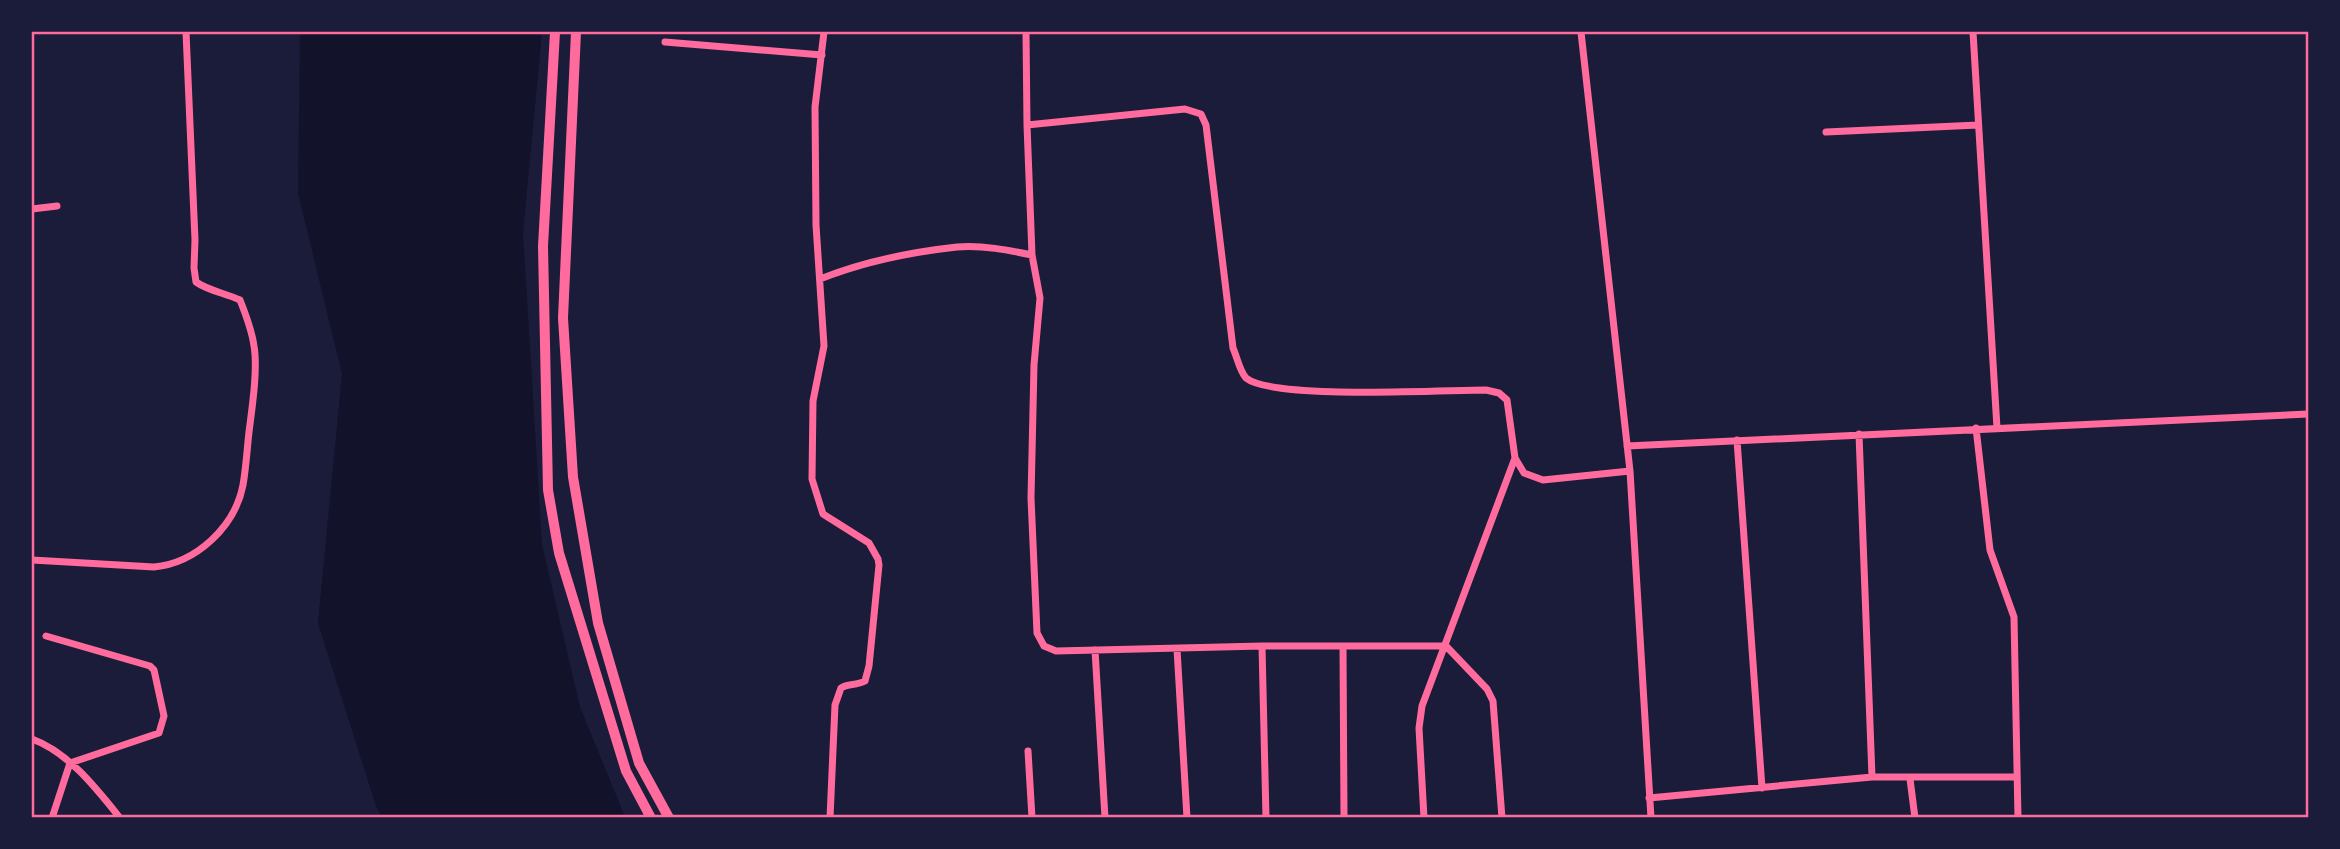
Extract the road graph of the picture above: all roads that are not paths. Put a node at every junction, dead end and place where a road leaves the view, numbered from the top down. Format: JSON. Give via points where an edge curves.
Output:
{"nodes":[{"id":1,"x":186,"y":32,"type":"edge"},
{"id":2,"x":555,"y":32,"type":"edge"},
{"id":3,"x":576,"y":32,"type":"edge"},
{"id":4,"x":824,"y":32,"type":"edge"},
{"id":5,"x":1026,"y":32,"type":"edge"},
{"id":6,"x":1581,"y":32,"type":"edge"},
{"id":7,"x":1973,"y":32,"type":"edge"},
{"id":8,"x":665,"y":42,"type":"dead end"},
{"id":9,"x":821,"y":55,"type":"junction"},
{"id":10,"x":1027,"y":125,"type":"junction"},
{"id":11,"x":1979,"y":125,"type":"junction"},
{"id":12,"x":1826,"y":132,"type":"dead end"},
{"id":13,"x":58,"y":205,"type":"dead end"},
{"id":14,"x":32,"y":209,"type":"edge"},
{"id":15,"x":1032,"y":255,"type":"junction"},
{"id":16,"x":820,"y":279,"type":"junction"},
{"id":17,"x":2308,"y":414,"type":"edge"},
{"id":18,"x":1976,"y":428,"type":"junction"},
{"id":19,"x":1997,"y":428,"type":"junction"},
{"id":20,"x":1859,"y":434,"type":"junction"},
{"id":21,"x":1737,"y":440,"type":"junction"},
{"id":22,"x":1627,"y":446,"type":"junction"},
{"id":23,"x":1515,"y":458,"type":"junction"},
{"id":24,"x":1630,"y":471,"type":"junction"},
{"id":25,"x":32,"y":560,"type":"edge"},
{"id":26,"x":47,"y":636,"type":"dead end"},
{"id":27,"x":1262,"y":646,"type":"junction"},
{"id":28,"x":1343,"y":646,"type":"junction"},
{"id":29,"x":1446,"y":646,"type":"junction"},
{"id":30,"x":1177,"y":649,"type":"junction"},
{"id":31,"x":1095,"y":650,"type":"junction"},
{"id":32,"x":32,"y":739,"type":"edge"},
{"id":33,"x":1028,"y":751,"type":"dead end"},
{"id":34,"x":70,"y":763,"type":"junction"},
{"id":35,"x":1872,"y":778,"type":"junction"},
{"id":36,"x":2017,"y":778,"type":"junction"},
{"id":37,"x":1910,"y":779,"type":"junction"},
{"id":38,"x":1762,"y":788,"type":"junction"},
{"id":39,"x":1649,"y":797,"type":"junction"},
{"id":40,"x":52,"y":817,"type":"edge"},
{"id":41,"x":120,"y":817,"type":"edge"},
{"id":42,"x":651,"y":817,"type":"edge"},
{"id":43,"x":669,"y":817,"type":"edge"},
{"id":44,"x":830,"y":817,"type":"edge"},
{"id":45,"x":1032,"y":817,"type":"edge"},
{"id":46,"x":1105,"y":817,"type":"edge"},
{"id":47,"x":1187,"y":817,"type":"edge"},
{"id":48,"x":1266,"y":817,"type":"edge"},
{"id":49,"x":1344,"y":817,"type":"edge"},
{"id":50,"x":1424,"y":817,"type":"edge"},
{"id":51,"x":1502,"y":817,"type":"edge"},
{"id":52,"x":1651,"y":817,"type":"edge"},
{"id":53,"x":1915,"y":817,"type":"edge"},
{"id":54,"x":2018,"y":817,"type":"edge"}],
"edges":[{"from":1,"to":25,"type":"street","via":[[196,282],[240,300],[254,348],[243,487],[225,526],[195,554],[171,566]]},
{"from":2,"to":42,"type":"street","via":[[543,246],[548,490],[559,553],[626,771]]},
{"from":3,"to":43,"type":"street","via":[[563,318],[573,477],[598,623],[639,763]]},
{"from":4,"to":9,"type":"street"},
{"from":5,"to":10,"type":"street"},
{"from":6,"to":22,"type":"street"},
{"from":7,"to":11,"type":"street"},
{"from":8,"to":9,"type":"street"},
{"from":9,"to":16,"type":"street","via":[[815,107]]},
{"from":10,"to":15,"type":"street"},
{"from":10,"to":23,"type":"street","via":[[1185,109],[1201,114],[1233,348],[1244,376],[1262,386],[1303,391],[1499,393],[1507,400]]},
{"from":11,"to":12,"type":"street"},
{"from":11,"to":19,"type":"street"},
{"from":13,"to":14,"type":"street"},
{"from":15,"to":16,"type":"street","via":[[959,247],[851,267]]},
{"from":15,"to":31,"type":"street","via":[[1040,298],[1031,498],[1037,633],[1044,646],[1056,651]]},
{"from":16,"to":44,"type":"street","via":[[824,346],[813,401],[811,479],[823,514],[869,543],[879,565],[867,673],[864,681],[841,688],[835,705]]},
{"from":17,"to":19,"type":"street"},
{"from":18,"to":19,"type":"street"},
{"from":18,"to":20,"type":"street"},
{"from":18,"to":36,"type":"street","via":[[1990,550],[2014,617]]},
{"from":20,"to":21,"type":"street"},
{"from":20,"to":35,"type":"street"},
{"from":21,"to":22,"type":"street"},
{"from":21,"to":38,"type":"street"},
{"from":22,"to":24,"type":"street"},
{"from":23,"to":24,"type":"street","via":[[1524,472],[1543,480]]},
{"from":23,"to":29,"type":"street"},
{"from":24,"to":39,"type":"street"},
{"from":26,"to":34,"type":"street","via":[[150,666],[163,716],[159,733]]},
{"from":27,"to":28,"type":"street"},
{"from":27,"to":30,"type":"street"},
{"from":27,"to":48,"type":"street"},
{"from":28,"to":29,"type":"street"},
{"from":28,"to":49,"type":"street"},
{"from":29,"to":50,"type":"street","via":[[1422,706],[1419,728]]},
{"from":29,"to":51,"type":"street","via":[[1493,701]]},
{"from":30,"to":31,"type":"street"},
{"from":30,"to":47,"type":"street"},
{"from":31,"to":46,"type":"street"},
{"from":32,"to":34,"type":"street"},
{"from":33,"to":45,"type":"street"},
{"from":34,"to":40,"type":"street"},
{"from":34,"to":41,"type":"street"},
{"from":35,"to":37,"type":"street"},
{"from":35,"to":38,"type":"street"},
{"from":36,"to":37,"type":"street"},
{"from":36,"to":54,"type":"street"},
{"from":37,"to":53,"type":"street"},
{"from":38,"to":39,"type":"street"},
{"from":39,"to":52,"type":"street"}]}
